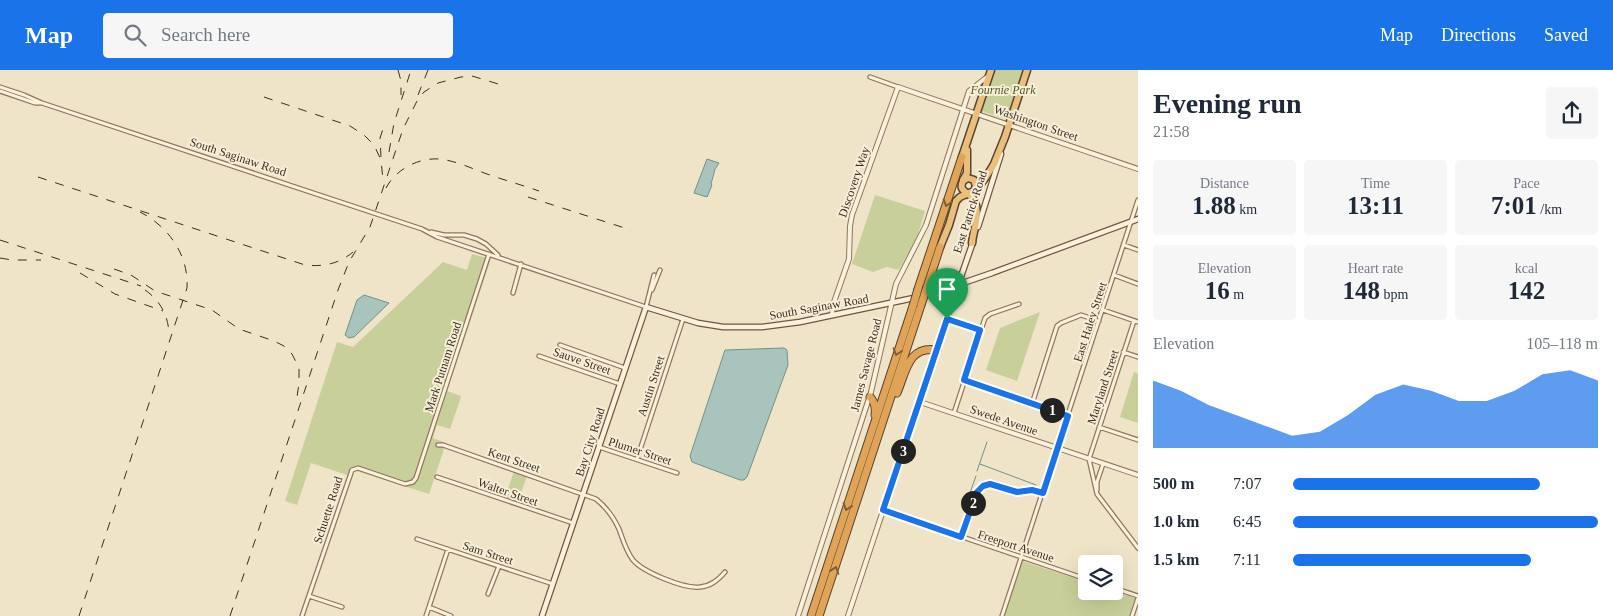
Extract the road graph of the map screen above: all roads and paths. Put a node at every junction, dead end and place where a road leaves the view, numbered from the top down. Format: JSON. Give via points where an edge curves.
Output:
{"nodes":[{"id":1,"x":1028,"y":70,"type":"edge"},
{"id":2,"x":990,"y":72,"type":"edge"},
{"id":3,"x":870,"y":77,"type":"dead end"},
{"id":4,"x":898,"y":87,"type":"junction"},
{"id":5,"x":0,"y":89,"type":"edge"},
{"id":6,"x":963,"y":109,"type":"junction"},
{"id":7,"x":976,"y":114,"type":"junction"},
{"id":8,"x":1010,"y":125,"type":"junction"},
{"id":9,"x":1005,"y":138,"type":"junction"},
{"id":10,"x":968,"y":139,"type":"junction"},
{"id":11,"x":962,"y":157,"type":"joint"},
{"id":12,"x":1138,"y":169,"type":"edge"},
{"id":13,"x":963,"y":180,"type":"junction"},
{"id":14,"x":971,"y":193,"type":"junction"},
{"id":15,"x":1138,"y":200,"type":"edge"},
{"id":16,"x":1138,"y":219,"type":"edge"},
{"id":17,"x":1131,"y":222,"type":"junction"},
{"id":18,"x":977,"y":223,"type":"junction"},
{"id":19,"x":428,"y":231,"type":"junction"},
{"id":20,"x":972,"y":243,"type":"joint"},
{"id":21,"x":1124,"y":245,"type":"junction"},
{"id":22,"x":940,"y":247,"type":"joint"},
{"id":23,"x":1138,"y":250,"type":"edge"},
{"id":24,"x":489,"y":254,"type":"junction"},
{"id":25,"x":500,"y":257,"type":"junction"},
{"id":26,"x":521,"y":264,"type":"junction"},
{"id":27,"x":660,"y":270,"type":"dead end"},
{"id":28,"x":654,"y":274,"type":"dead end"},
{"id":29,"x":1114,"y":275,"type":"junction"},
{"id":30,"x":1138,"y":284,"type":"edge"},
{"id":31,"x":958,"y":285,"type":"junction"},
{"id":32,"x":512,"y":293,"type":"dead end"},
{"id":33,"x":650,"y":296,"type":"junction"},
{"id":34,"x":891,"y":304,"type":"junction"},
{"id":35,"x":1019,"y":304,"type":"dead end"},
{"id":36,"x":646,"y":307,"type":"junction"},
{"id":37,"x":1103,"y":310,"type":"junction"},
{"id":38,"x":832,"y":315,"type":"junction"},
{"id":39,"x":683,"y":319,"type":"junction"},
{"id":40,"x":947,"y":319,"type":"junction"},
{"id":41,"x":1099,"y":320,"type":"junction"},
{"id":42,"x":1136,"y":322,"type":"edge"},
{"id":43,"x":980,"y":330,"type":"junction"},
{"id":44,"x":560,"y":345,"type":"dead end"},
{"id":45,"x":937,"y":350,"type":"junction"},
{"id":46,"x":1123,"y":352,"type":"junction"},
{"id":47,"x":539,"y":356,"type":"dead end"},
{"id":48,"x":1138,"y":357,"type":"edge"},
{"id":49,"x":625,"y":368,"type":"junction"},
{"id":50,"x":964,"y":380,"type":"junction"},
{"id":51,"x":620,"y":384,"type":"junction"},
{"id":52,"x":870,"y":397,"type":"junction"},
{"id":53,"x":920,"y":402,"type":"junction"},
{"id":54,"x":1032,"y":404,"type":"junction"},
{"id":55,"x":954,"y":413,"type":"junction"},
{"id":56,"x":1068,"y":416,"type":"junction"},
{"id":57,"x":1099,"y":427,"type":"junction"},
{"id":58,"x":871,"y":433,"type":"junction"},
{"id":59,"x":1138,"y":440,"type":"edge"},
{"id":60,"x":438,"y":445,"type":"dead end"},
{"id":61,"x":599,"y":447,"type":"junction"},
{"id":62,"x":1058,"y":448,"type":"junction"},
{"id":63,"x":637,"y":459,"type":"junction"},
{"id":64,"x":1089,"y":459,"type":"junction"},
{"id":65,"x":1103,"y":464,"type":"junction"},
{"id":66,"x":869,"y":465,"type":"junction"},
{"id":67,"x":677,"y":473,"type":"dead end"},
{"id":68,"x":1138,"y":476,"type":"edge"},
{"id":69,"x":437,"y":477,"type":"dead end"},
{"id":70,"x":411,"y":483,"type":"joint"},
{"id":71,"x":583,"y":493,"type":"junction"},
{"id":72,"x":1043,"y":493,"type":"junction"},
{"id":73,"x":1097,"y":494,"type":"junction"},
{"id":74,"x":883,"y":510,"type":"junction"},
{"id":75,"x":573,"y":523,"type":"junction"},
{"id":76,"x":961,"y":537,"type":"junction"},
{"id":77,"x":417,"y":539,"type":"dead end"},
{"id":78,"x":1138,"y":548,"type":"edge"},
{"id":79,"x":448,"y":549,"type":"junction"},
{"id":80,"x":1022,"y":557,"type":"junction"},
{"id":81,"x":499,"y":566,"type":"junction"},
{"id":82,"x":725,"y":572,"type":"dead end"},
{"id":83,"x":1078,"y":576,"type":"edge"},
{"id":84,"x":553,"y":584,"type":"junction"},
{"id":85,"x":1123,"y":591,"type":"edge"},
{"id":86,"x":488,"y":594,"type":"dead end"},
{"id":87,"x":309,"y":596,"type":"junction"},
{"id":88,"x":1138,"y":597,"type":"edge"},
{"id":89,"x":342,"y":607,"type":"dead end"},
{"id":90,"x":429,"y":607,"type":"junction"},
{"id":91,"x":302,"y":616,"type":"edge"},
{"id":92,"x":426,"y":616,"type":"edge"},
{"id":93,"x":451,"y":616,"type":"edge"},
{"id":94,"x":542,"y":616,"type":"edge"},
{"id":95,"x":798,"y":616,"type":"edge"},
{"id":96,"x":811,"y":616,"type":"edge"},
{"id":97,"x":819,"y":616,"type":"edge"},
{"id":98,"x":848,"y":616,"type":"edge"},
{"id":99,"x":1002,"y":616,"type":"edge"},
{"id":100,"x":1132,"y":616,"type":"edge"}],
"edges":[{"from":1,"to":8,"type":"highway","name":"East Patrick Road"},
{"from":2,"to":6,"type":"street","name":"James Savage Road","via":[[971,89]]},
{"from":2,"to":7,"type":"highway"},
{"from":3,"to":4,"type":"street","name":"Washington Street"},
{"from":4,"to":6,"type":"street","name":"Washington Street"},
{"from":4,"to":38,"type":"street","name":"Discovery Way","via":[[852,215],[848,259]]},
{"from":5,"to":19,"type":"street","name":"South Saginaw Road","via":[[24,94],[42,103]]},
{"from":6,"to":7,"type":"street","name":"Washington Street"},
{"from":6,"to":34,"type":"street","name":"James Savage Road","via":[[924,229],[899,277]]},
{"from":7,"to":8,"type":"street","name":"Washington Street"},
{"from":7,"to":10,"type":"highway"},
{"from":8,"to":9,"type":"highway","name":"East Patrick Road"},
{"from":8,"to":12,"type":"street","name":"Washington Street"},
{"from":9,"to":14,"type":"highway","via":[[990,172]]},
{"from":9,"to":18,"type":"main road","name":"East Patrick Road"},
{"from":10,"to":11,"type":"highway"},
{"from":10,"to":13,"type":"highway","via":[[967,171]]},
{"from":11,"to":58,"type":"highway","one_way":true,"bridge":true},
{"from":13,"to":14,"type":"highway","via":[[961,188]]},
{"from":13,"to":14,"type":"highway","via":[[974,180],[976,186]]},
{"from":14,"to":18,"type":"highway","via":[[976,204]]},
{"from":14,"to":22,"type":"highway","via":[[956,202]]},
{"from":15,"to":17,"type":"street","name":"East Haley Street"},
{"from":16,"to":17,"type":"main road","name":"South Saginaw Road"},
{"from":17,"to":21,"type":"street","name":"East Haley Street"},
{"from":17,"to":31,"type":"main road","name":"South Saginaw Road"},
{"from":18,"to":20,"type":"highway"},
{"from":19,"to":24,"type":"street","name":"South Saginaw Road"},
{"from":19,"to":25,"type":"street","name":"South Saginaw Road","via":[[477,239]]},
{"from":20,"to":31,"type":"main road","name":"East Patrick Road"},
{"from":21,"to":23,"type":"street"},
{"from":21,"to":29,"type":"street","name":"East Haley Street"},
{"from":22,"to":66,"type":"highway","bridge":true},
{"from":24,"to":25,"type":"street","name":"South Saginaw Road"},
{"from":24,"to":70,"type":"street","name":"Mark Putnam Road","via":[[416,478]]},
{"from":25,"to":26,"type":"street","name":"South Saginaw Road"},
{"from":26,"to":32,"type":"street"},
{"from":26,"to":36,"type":"street","name":"South Saginaw Road"},
{"from":27,"to":33,"type":"street"},
{"from":28,"to":33,"type":"street","name":"Bay City Road"},
{"from":29,"to":30,"type":"street"},
{"from":29,"to":37,"type":"street","name":"East Haley Street"},
{"from":31,"to":34,"type":"main road","name":"South Saginaw Road"},
{"from":31,"to":40,"type":"street","name":"East Patrick Road"},
{"from":33,"to":36,"type":"street","name":"Bay City Road"},
{"from":34,"to":38,"type":"main road","name":"South Saginaw Road"},
{"from":34,"to":52,"type":"street","name":"James Savage Road"},
{"from":35,"to":43,"type":"street","via":[[987,316]]},
{"from":36,"to":39,"type":"main road","name":"South Saginaw Road"},
{"from":36,"to":49,"type":"main road","name":"Bay City Road"},
{"from":37,"to":41,"type":"street","name":"East Haley Street"},
{"from":37,"to":42,"type":"street"},
{"from":38,"to":39,"type":"main road","name":"South Saginaw Road","via":[[746,328]]},
{"from":39,"to":63,"type":"street","name":"Austin Street"},
{"from":40,"to":43,"type":"street"},
{"from":40,"to":45,"type":"street","name":"East Patrick Road"},
{"from":41,"to":54,"type":"street","via":[[1080,315],[1058,326]]},
{"from":41,"to":56,"type":"street","name":"East Haley Street"},
{"from":42,"to":46,"type":"street","name":"Maryland Street"},
{"from":43,"to":50,"type":"street"},
{"from":44,"to":49,"type":"street"},
{"from":45,"to":53,"type":"street","name":"East Patrick Road"},
{"from":45,"to":66,"type":"highway","via":[[922,350],[911,358]]},
{"from":46,"to":48,"type":"street"},
{"from":46,"to":57,"type":"street","name":"Maryland Street"},
{"from":47,"to":51,"type":"street","name":"Sauve Street"},
{"from":49,"to":51,"type":"main road","name":"Bay City Road"},
{"from":50,"to":54,"type":"street"},
{"from":50,"to":55,"type":"street"},
{"from":51,"to":61,"type":"main road","name":"Bay City Road"},
{"from":52,"to":58,"type":"highway","via":[[876,409]]},
{"from":52,"to":95,"type":"street","name":"James Savage Road"},
{"from":53,"to":55,"type":"street","name":"Swede Avenue"},
{"from":53,"to":74,"type":"street","name":"East Patrick Road"},
{"from":54,"to":56,"type":"street"},
{"from":55,"to":62,"type":"street","name":"Swede Avenue"},
{"from":56,"to":62,"type":"street","name":"East Haley Street"},
{"from":57,"to":59,"type":"street"},
{"from":57,"to":64,"type":"street","name":"Maryland Street"},
{"from":58,"to":96,"type":"highway","one_way":true},
{"from":60,"to":71,"type":"street","name":"Kent Street"},
{"from":61,"to":63,"type":"street","name":"Plumer Street"},
{"from":61,"to":71,"type":"main road","name":"Bay City Road"},
{"from":62,"to":64,"type":"street","name":"Swede Avenue"},
{"from":62,"to":72,"type":"street","name":"East Haley Street"},
{"from":63,"to":67,"type":"street","name":"Plumer Street"},
{"from":64,"to":65,"type":"street","name":"Swede Avenue"},
{"from":64,"to":73,"type":"street"},
{"from":65,"to":68,"type":"street","name":"Swede Avenue"},
{"from":65,"to":73,"type":"street"},
{"from":97,"to":66,"type":"highway","one_way":true},
{"from":69,"to":75,"type":"street","name":"Walter Street"},
{"from":70,"to":87,"type":"street","name":"Schuette Road","via":[[405,484],[358,468],[352,470]]},
{"from":71,"to":75,"type":"main road","name":"Bay City Road"},
{"from":71,"to":82,"type":"street","name":"Kent Street","via":[[607,509],[627,551],[644,570],[693,587],[710,585]]},
{"from":72,"to":76,"type":"street","via":[[1032,490],[1017,492],[990,484],[983,486],[977,492]]},
{"from":72,"to":80,"type":"street","name":"East Haley Street"},
{"from":73,"to":78,"type":"street"},
{"from":74,"to":76,"type":"street","name":"Freeport Avenue"},
{"from":74,"to":98,"type":"street","name":"East Patrick Road"},
{"from":75,"to":84,"type":"main road","name":"Bay City Road"},
{"from":76,"to":80,"type":"street","name":"Freeport Avenue"},
{"from":77,"to":79,"type":"street","name":"Sam Street"},
{"from":79,"to":81,"type":"street","name":"Sam Street"},
{"from":79,"to":90,"type":"street"},
{"from":80,"to":83,"type":"street","name":"Freeport Avenue"},
{"from":80,"to":99,"type":"street","name":"East Haley Street"},
{"from":81,"to":84,"type":"street","name":"Sam Street"},
{"from":81,"to":86,"type":"street"},
{"from":84,"to":94,"type":"main road","name":"Bay City Road"},
{"from":85,"to":88,"type":"street"},
{"from":87,"to":89,"type":"street"},
{"from":87,"to":91,"type":"street","name":"Schuette Road"},
{"from":88,"to":100,"type":"street"},
{"from":90,"to":92,"type":"street"},
{"from":90,"to":93,"type":"street"}]}
